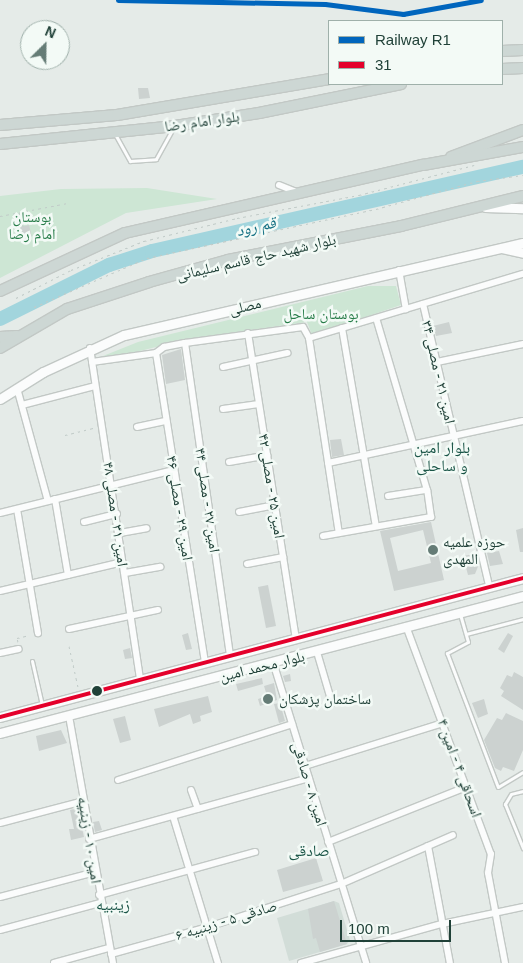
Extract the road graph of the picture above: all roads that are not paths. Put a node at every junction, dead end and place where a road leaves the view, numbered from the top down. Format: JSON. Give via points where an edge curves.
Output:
{"nodes":[{"id":1,"x":523,"y":50,"type":"edge"},
{"id":2,"x":503,"y":51,"type":"edge"},
{"id":3,"x":523,"y":68,"type":"edge"},
{"id":4,"x":503,"y":69,"type":"edge"},
{"id":5,"x":328,"y":79,"type":"edge"},
{"id":6,"x":396,"y":85,"type":"edge"},
{"id":7,"x":0,"y":125,"type":"edge"},
{"id":8,"x":175,"y":126,"type":"junction"},
{"id":9,"x":523,"y":130,"type":"edge"},
{"id":10,"x":114,"y":132,"type":"junction"},
{"id":11,"x":0,"y":144,"type":"edge"},
{"id":12,"x":523,"y":147,"type":"edge"},
{"id":13,"x":430,"y":164,"type":"junction"},
{"id":14,"x":279,"y":185,"type":"dead end"},
{"id":15,"x":300,"y":193,"type":"junction"},
{"id":16,"x":523,"y":196,"type":"edge"},
{"id":17,"x":480,"y":207,"type":"junction"},
{"id":18,"x":523,"y":208,"type":"edge"},
{"id":19,"x":523,"y":242,"type":"edge"},
{"id":20,"x":502,"y":248,"type":"junction"},
{"id":21,"x":523,"y":253,"type":"edge"},
{"id":22,"x":399,"y":270,"type":"junction"},
{"id":23,"x":523,"y":274,"type":"edge"},
{"id":24,"x":0,"y":291,"type":"edge"},
{"id":25,"x":423,"y":304,"type":"junction"},
{"id":26,"x":406,"y":309,"type":"junction"},
{"id":27,"x":376,"y":318,"type":"junction"},
{"id":28,"x":342,"y":328,"type":"junction"},
{"id":29,"x":27,"y":333,"type":"junction"},
{"id":30,"x":248,"y":333,"type":"junction"},
{"id":31,"x":0,"y":337,"type":"edge"},
{"id":32,"x":309,"y":338,"type":"junction"},
{"id":33,"x":185,"y":343,"type":"junction"},
{"id":34,"x":523,"y":344,"type":"edge"},
{"id":35,"x":0,"y":348,"type":"edge"},
{"id":36,"x":90,"y":348,"type":"junction"},
{"id":37,"x":156,"y":353,"type":"junction"},
{"id":38,"x":287,"y":353,"type":"dead end"},
{"id":39,"x":92,"y":362,"type":"junction"},
{"id":40,"x":252,"y":362,"type":"junction"},
{"id":41,"x":437,"y":362,"type":"junction"},
{"id":42,"x":223,"y":366,"type":"dead end"},
{"id":43,"x":96,"y":386,"type":"junction"},
{"id":44,"x":17,"y":388,"type":"junction"},
{"id":45,"x":0,"y":399,"type":"edge"},
{"id":46,"x":259,"y":404,"type":"junction"},
{"id":47,"x":22,"y":405,"type":"junction"},
{"id":48,"x":223,"y":409,"type":"dead end"},
{"id":49,"x":166,"y":421,"type":"junction"},
{"id":50,"x":523,"y":422,"type":"edge"},
{"id":51,"x":137,"y":427,"type":"dead end"},
{"id":52,"x":454,"y":436,"type":"junction"},
{"id":53,"x":413,"y":445,"type":"junction"},
{"id":54,"x":267,"y":456,"type":"junction"},
{"id":55,"x":363,"y":456,"type":"junction"},
{"id":56,"x":229,"y":462,"type":"dead end"},
{"id":57,"x":328,"y":463,"type":"junction"},
{"id":58,"x":174,"y":470,"type":"junction"},
{"id":59,"x":112,"y":484,"type":"junction"},
{"id":60,"x":428,"y":490,"type":"junction"},
{"id":61,"x":388,"y":496,"type":"dead end"},
{"id":62,"x":51,"y":500,"type":"junction"},
{"id":63,"x":275,"y":505,"type":"junction"},
{"id":64,"x":17,"y":509,"type":"junction"},
{"id":65,"x":239,"y":512,"type":"dead end"},
{"id":66,"x":0,"y":513,"type":"edge"},
{"id":67,"x":117,"y":514,"type":"junction"},
{"id":68,"x":84,"y":522,"type":"dead end"},
{"id":69,"x":376,"y":526,"type":"junction"},
{"id":70,"x":147,"y":528,"type":"dead end"},
{"id":71,"x":120,"y":533,"type":"junction"},
{"id":72,"x":339,"y":533,"type":"junction"},
{"id":73,"x":323,"y":536,"type":"dead end"},
{"id":74,"x":283,"y":557,"type":"junction"},
{"id":75,"x":123,"y":562,"type":"junction"},
{"id":76,"x":247,"y":564,"type":"dead end"},
{"id":77,"x":160,"y":567,"type":"dead end"},
{"id":78,"x":125,"y":573,"type":"junction"},
{"id":79,"x":68,"y":575,"type":"junction"},
{"id":80,"x":523,"y":578,"type":"edge"},
{"id":81,"x":29,"y":584,"type":"junction"},
{"id":82,"x":489,"y":586,"type":"junction"},
{"id":83,"x":0,"y":591,"type":"edge"},
{"id":84,"x":523,"y":596,"type":"edge"},
{"id":85,"x":158,"y":610,"type":"dead end"},
{"id":86,"x":460,"y":612,"type":"junction"},
{"id":87,"x":130,"y":613,"type":"junction"},
{"id":88,"x":523,"y":618,"type":"edge"},
{"id":89,"x":406,"y":626,"type":"junction"},
{"id":90,"x":70,"y":629,"type":"dead end"},
{"id":91,"x":38,"y":633,"type":"road end"},
{"id":92,"x":466,"y":634,"type":"junction"},
{"id":93,"x":296,"y":639,"type":"junction"},
{"id":94,"x":268,"y":646,"type":"junction"},
{"id":95,"x":19,"y":649,"type":"road end"},
{"id":96,"x":317,"y":652,"type":"junction"},
{"id":97,"x":0,"y":653,"type":"edge"},
{"id":98,"x":230,"y":657,"type":"junction"},
{"id":99,"x":32,"y":661,"type":"dead end"},
{"id":100,"x":273,"y":662,"type":"junction"},
{"id":101,"x":205,"y":663,"type":"junction"},
{"id":102,"x":140,"y":680,"type":"junction"},
{"id":103,"x":332,"y":703,"type":"dead end"},
{"id":104,"x":42,"y":705,"type":"junction"},
{"id":105,"x":69,"y":716,"type":"junction"},
{"id":106,"x":0,"y":717,"type":"edge"},
{"id":107,"x":443,"y":723,"type":"junction"},
{"id":108,"x":292,"y":724,"type":"junction"},
{"id":109,"x":0,"y":733,"type":"edge"},
{"id":110,"x":305,"y":766,"type":"junction"},
{"id":111,"x":523,"y":772,"type":"edge"},
{"id":112,"x":309,"y":778,"type":"junction"},
{"id":113,"x":118,"y":780,"type":"dead end"},
{"id":114,"x":466,"y":787,"type":"junction"},
{"id":115,"x":192,"y":790,"type":"dead end"},
{"id":116,"x":523,"y":791,"type":"edge"},
{"id":117,"x":84,"y":801,"type":"junction"},
{"id":118,"x":198,"y":810,"type":"junction"},
{"id":119,"x":173,"y":816,"type":"junction"},
{"id":120,"x":0,"y":822,"type":"edge"},
{"id":121,"x":453,"y":835,"type":"dead end"},
{"id":122,"x":89,"y":839,"type":"junction"},
{"id":123,"x":328,"y":842,"type":"junction"},
{"id":124,"x":428,"y":846,"type":"junction"},
{"id":125,"x":523,"y":848,"type":"edge"},
{"id":126,"x":255,"y":852,"type":"dead end"},
{"id":127,"x":189,"y":870,"type":"junction"},
{"id":128,"x":95,"y":872,"type":"junction"},
{"id":129,"x":341,"y":884,"type":"junction"},
{"id":130,"x":99,"y":895,"type":"junction"},
{"id":131,"x":0,"y":897,"type":"edge"},
{"id":132,"x":100,"y":903,"type":"junction"},
{"id":133,"x":523,"y":907,"type":"edge"},
{"id":134,"x":495,"y":913,"type":"junction"},
{"id":135,"x":442,"y":924,"type":"junction"},
{"id":136,"x":208,"y":927,"type":"junction"},
{"id":137,"x":0,"y":930,"type":"edge"},
{"id":138,"x":360,"y":945,"type":"junction"},
{"id":139,"x":110,"y":951,"type":"junction"},
{"id":140,"x":54,"y":963,"type":"edge"},
{"id":141,"x":112,"y":963,"type":"edge"},
{"id":142,"x":218,"y":963,"type":"edge"},
{"id":143,"x":301,"y":963,"type":"edge"},
{"id":144,"x":366,"y":963,"type":"edge"},
{"id":145,"x":450,"y":963,"type":"edge"},
{"id":146,"x":505,"y":963,"type":"edge"}],
"edges":[{"from":1,"to":2,"type":"main road"},
{"from":3,"to":4,"type":"main road"},
{"from":5,"to":7,"type":"main road","name":"بلوار امام رضا","via":[[143,112]]},
{"from":6,"to":8,"type":"main road","name":"بلوار امام رضا","via":[[259,113]]},
{"from":8,"to":10,"type":"main road","name":"بلوار امام رضا"},
{"from":8,"to":10,"type":"lane","via":[[156,158],[130,161]]},
{"from":9,"to":13,"type":"main road"},
{"from":10,"to":11,"type":"main road","name":"بلوار امام رضا"},
{"from":12,"to":13,"type":"main road"},
{"from":13,"to":15,"type":"main road"},
{"from":14,"to":15,"type":"street"},
{"from":15,"to":24,"type":"main road","via":[[125,233]]},
{"from":16,"to":17,"type":"main road","name":"بلوار شهید حاج قاسم سلیمانی"},
{"from":17,"to":18,"type":"main road"},
{"from":17,"to":29,"type":"main road","name":"بلوار شهید حاج قاسم سلیمانی","via":[[202,267],[67,309]]},
{"from":19,"to":20,"type":"main road","name":"مصلی"},
{"from":20,"to":21,"type":"main road"},
{"from":20,"to":22,"type":"main road","name":"مصلی"},
{"from":22,"to":26,"type":"street"},
{"from":22,"to":36,"type":"main road","name":"مصلی","via":[[133,333]]},
{"from":23,"to":25,"type":"street"},
{"from":25,"to":26,"type":"street"},
{"from":25,"to":41,"type":"street","name":"امین ۲۱ - مصلی ۳۴"},
{"from":26,"to":27,"type":"street"},
{"from":27,"to":28,"type":"street"},
{"from":27,"to":53,"type":"street"},
{"from":28,"to":32,"type":"street"},
{"from":28,"to":55,"type":"street"},
{"from":29,"to":31,"type":"main road"},
{"from":29,"to":35,"type":"main road","name":"بلوار شهید حاج قاسم سلیمانی"},
{"from":30,"to":32,"type":"street","via":[[303,327]]},
{"from":30,"to":33,"type":"street"},
{"from":30,"to":40,"type":"street","name":"امین ۲۵ - مصلی ۴۲"},
{"from":32,"to":57,"type":"street"},
{"from":33,"to":37,"type":"street","via":[[164,347]]},
{"from":33,"to":98,"type":"street","name":"امین ۲۷ - مصلی ۴۴"},
{"from":34,"to":41,"type":"street"},
{"from":36,"to":39,"type":"street","name":"امین ۳۱ - مصلی ۴۸"},
{"from":36,"to":44,"type":"main road","name":"مصلی"},
{"from":37,"to":39,"type":"street"},
{"from":37,"to":49,"type":"street","name":"امین ۲۹ - مصلی ۴۶"},
{"from":38,"to":40,"type":"street"},
{"from":39,"to":43,"type":"street","name":"امین ۳۱ - مصلی ۴۸"},
{"from":40,"to":42,"type":"street"},
{"from":40,"to":46,"type":"street","name":"امین ۲۵ - مصلی ۴۲"},
{"from":41,"to":52,"type":"street","name":"امین ۲۱ - مصلی ۳۴"},
{"from":43,"to":47,"type":"street"},
{"from":43,"to":59,"type":"street","name":"امین ۳۱ - مصلی ۴۸"},
{"from":44,"to":45,"type":"main road","name":"مصلی"},
{"from":44,"to":47,"type":"street"},
{"from":46,"to":48,"type":"street"},
{"from":46,"to":54,"type":"street","name":"امین ۲۵ - مصلی ۴۲"},
{"from":47,"to":62,"type":"street"},
{"from":49,"to":51,"type":"street"},
{"from":49,"to":58,"type":"street","name":"امین ۲۹ - مصلی ۴۶"},
{"from":50,"to":52,"type":"street"},
{"from":52,"to":53,"type":"street"},
{"from":52,"to":82,"type":"street","name":"امین ۲۱ - مصلی ۳۴"},
{"from":53,"to":55,"type":"street"},
{"from":53,"to":60,"type":"street"},
{"from":54,"to":56,"type":"street"},
{"from":54,"to":63,"type":"street","name":"امین ۲۵ - مصلی ۴۲"},
{"from":55,"to":57,"type":"street"},
{"from":55,"to":69,"type":"street"},
{"from":57,"to":72,"type":"street"},
{"from":58,"to":59,"type":"street"},
{"from":58,"to":101,"type":"street","name":"امین ۲۹ - مصلی ۴۶"},
{"from":59,"to":62,"type":"street"},
{"from":59,"to":67,"type":"street","name":"امین ۳۱ - مصلی ۴۸"},
{"from":60,"to":61,"type":"street"},
{"from":60,"to":69,"type":"street","via":[[431,517]]},
{"from":62,"to":64,"type":"street"},
{"from":62,"to":79,"type":"street"},
{"from":63,"to":65,"type":"street"},
{"from":63,"to":74,"type":"street","name":"امین ۲۵ - مصلی ۴۲"},
{"from":64,"to":66,"type":"street"},
{"from":64,"to":81,"type":"street"},
{"from":67,"to":68,"type":"street"},
{"from":67,"to":71,"type":"street","name":"امین ۳۱ - مصلی ۴۸"},
{"from":69,"to":72,"type":"street"},
{"from":70,"to":71,"type":"street"},
{"from":71,"to":75,"type":"street","name":"امین ۳۱ - مصلی ۴۸"},
{"from":72,"to":73,"type":"street"},
{"from":74,"to":76,"type":"street"},
{"from":74,"to":93,"type":"street","name":"امین ۲۵ - مصلی ۴۲"},
{"from":75,"to":78,"type":"street","name":"امین ۳۱ - مصلی ۴۸"},
{"from":75,"to":79,"type":"street"},
{"from":77,"to":78,"type":"street"},
{"from":78,"to":87,"type":"street","name":"امین ۳۱ - مصلی ۴۸"},
{"from":79,"to":81,"type":"street"},
{"from":80,"to":82,"type":"main road","name":"بلوار محمد امین"},
{"from":81,"to":83,"type":"street"},
{"from":81,"to":91,"type":"street"},
{"from":82,"to":93,"type":"main road","name":"بلوار محمد امین"},
{"from":84,"to":86,"type":"main road","name":"بلوار محمد امین"},
{"from":85,"to":87,"type":"street"},
{"from":86,"to":89,"type":"main road","name":"بلوار محمد امین"},
{"from":86,"to":92,"type":"lane"},
{"from":87,"to":90,"type":"street"},
{"from":87,"to":102,"type":"street","name":"امین ۳۱ - مصلی ۴۸"},
{"from":88,"to":92,"type":"lane"},
{"from":89,"to":96,"type":"main road","name":"بلوار محمد امین"},
{"from":89,"to":107,"type":"street","name":"اسحاقی ۴ - امین ۴"},
{"from":92,"to":111,"type":"lane","via":[[468,642],[447,653],[498,787]]},
{"from":93,"to":94,"type":"main road","name":"بلوار محمد امین"},
{"from":94,"to":98,"type":"main road","name":"بلوار محمد امین"},
{"from":94,"to":100,"type":"main road"},
{"from":95,"to":97,"type":"street"},
{"from":96,"to":100,"type":"main road","name":"بلوار محمد امین"},
{"from":96,"to":103,"type":"street"},
{"from":98,"to":101,"type":"main road","name":"بلوار محمد امین"},
{"from":99,"to":104,"type":"lane"},
{"from":100,"to":105,"type":"main road","name":"بلوار محمد امین"},
{"from":100,"to":108,"type":"street","name":"امین ۸ - صادقی"},
{"from":101,"to":102,"type":"main road","name":"بلوار محمد امین"},
{"from":102,"to":104,"type":"main road","name":"بلوار محمد امین"},
{"from":104,"to":106,"type":"main road","name":"بلوار محمد امین"},
{"from":105,"to":109,"type":"main road","name":"بلوار محمد امین"},
{"from":105,"to":117,"type":"street","name":"امین ۱۰ - زینبیه"},
{"from":107,"to":110,"type":"street"},
{"from":107,"to":114,"type":"street","name":"اسحاقی ۴ - امین ۴"},
{"from":108,"to":110,"type":"street","name":"امین ۸ - صادقی"},
{"from":108,"to":113,"type":"street"},
{"from":110,"to":112,"type":"street","name":"امین ۸ - صادقی"},
{"from":112,"to":118,"type":"street"},
{"from":112,"to":123,"type":"street","name":"امین ۸ - صادقی"},
{"from":114,"to":123,"type":"street"},
{"from":114,"to":134,"type":"street","name":"اسحاقی ۴ - امین ۴","via":[[491,854],[488,873]]},
{"from":115,"to":118,"type":"street"},
{"from":116,"to":125,"type":"lane","via":[[511,794],[506,804]]},
{"from":117,"to":120,"type":"street"},
{"from":117,"to":122,"type":"street","name":"امین ۱۰ - زینبیه"},
{"from":118,"to":119,"type":"street"},
{"from":119,"to":122,"type":"street"},
{"from":119,"to":127,"type":"street"},
{"from":121,"to":124,"type":"street","name":"صادقی ۵ - زینبیه ۶"},
{"from":122,"to":128,"type":"street","name":"امین ۱۰ - زینبیه"},
{"from":123,"to":129,"type":"street","name":"امین ۸ - صادقی"},
{"from":124,"to":129,"type":"street","name":"صادقی ۵ - زینبیه ۶"},
{"from":124,"to":135,"type":"street"},
{"from":126,"to":127,"type":"street"},
{"from":127,"to":130,"type":"street"},
{"from":127,"to":136,"type":"street"},
{"from":128,"to":130,"type":"street","name":"امین ۱۰ - زینبیه"},
{"from":128,"to":131,"type":"street"},
{"from":129,"to":136,"type":"street","name":"صادقی ۵ - زینبیه ۶"},
{"from":129,"to":138,"type":"street","name":"امین ۸ - صادقی"},
{"from":130,"to":132,"type":"street","name":"امین ۱۰ - زینبیه"},
{"from":132,"to":137,"type":"street"},
{"from":132,"to":139,"type":"street","name":"امین ۱۰ - زینبیه"},
{"from":133,"to":134,"type":"street"},
{"from":134,"to":135,"type":"street"},
{"from":134,"to":146,"type":"street","name":"اسحاقی ۴ - امین ۴"},
{"from":135,"to":138,"type":"street"},
{"from":135,"to":145,"type":"street"},
{"from":136,"to":139,"type":"street","name":"صادقی ۵ - زینبیه ۶"},
{"from":136,"to":142,"type":"street"},
{"from":138,"to":143,"type":"street"},
{"from":138,"to":144,"type":"street","name":"امین ۸ - صادقی"},
{"from":139,"to":140,"type":"street","name":"صادقی ۵ - زینبیه ۶"},
{"from":139,"to":141,"type":"street","name":"امین ۱۰ - زینبیه"}]}
